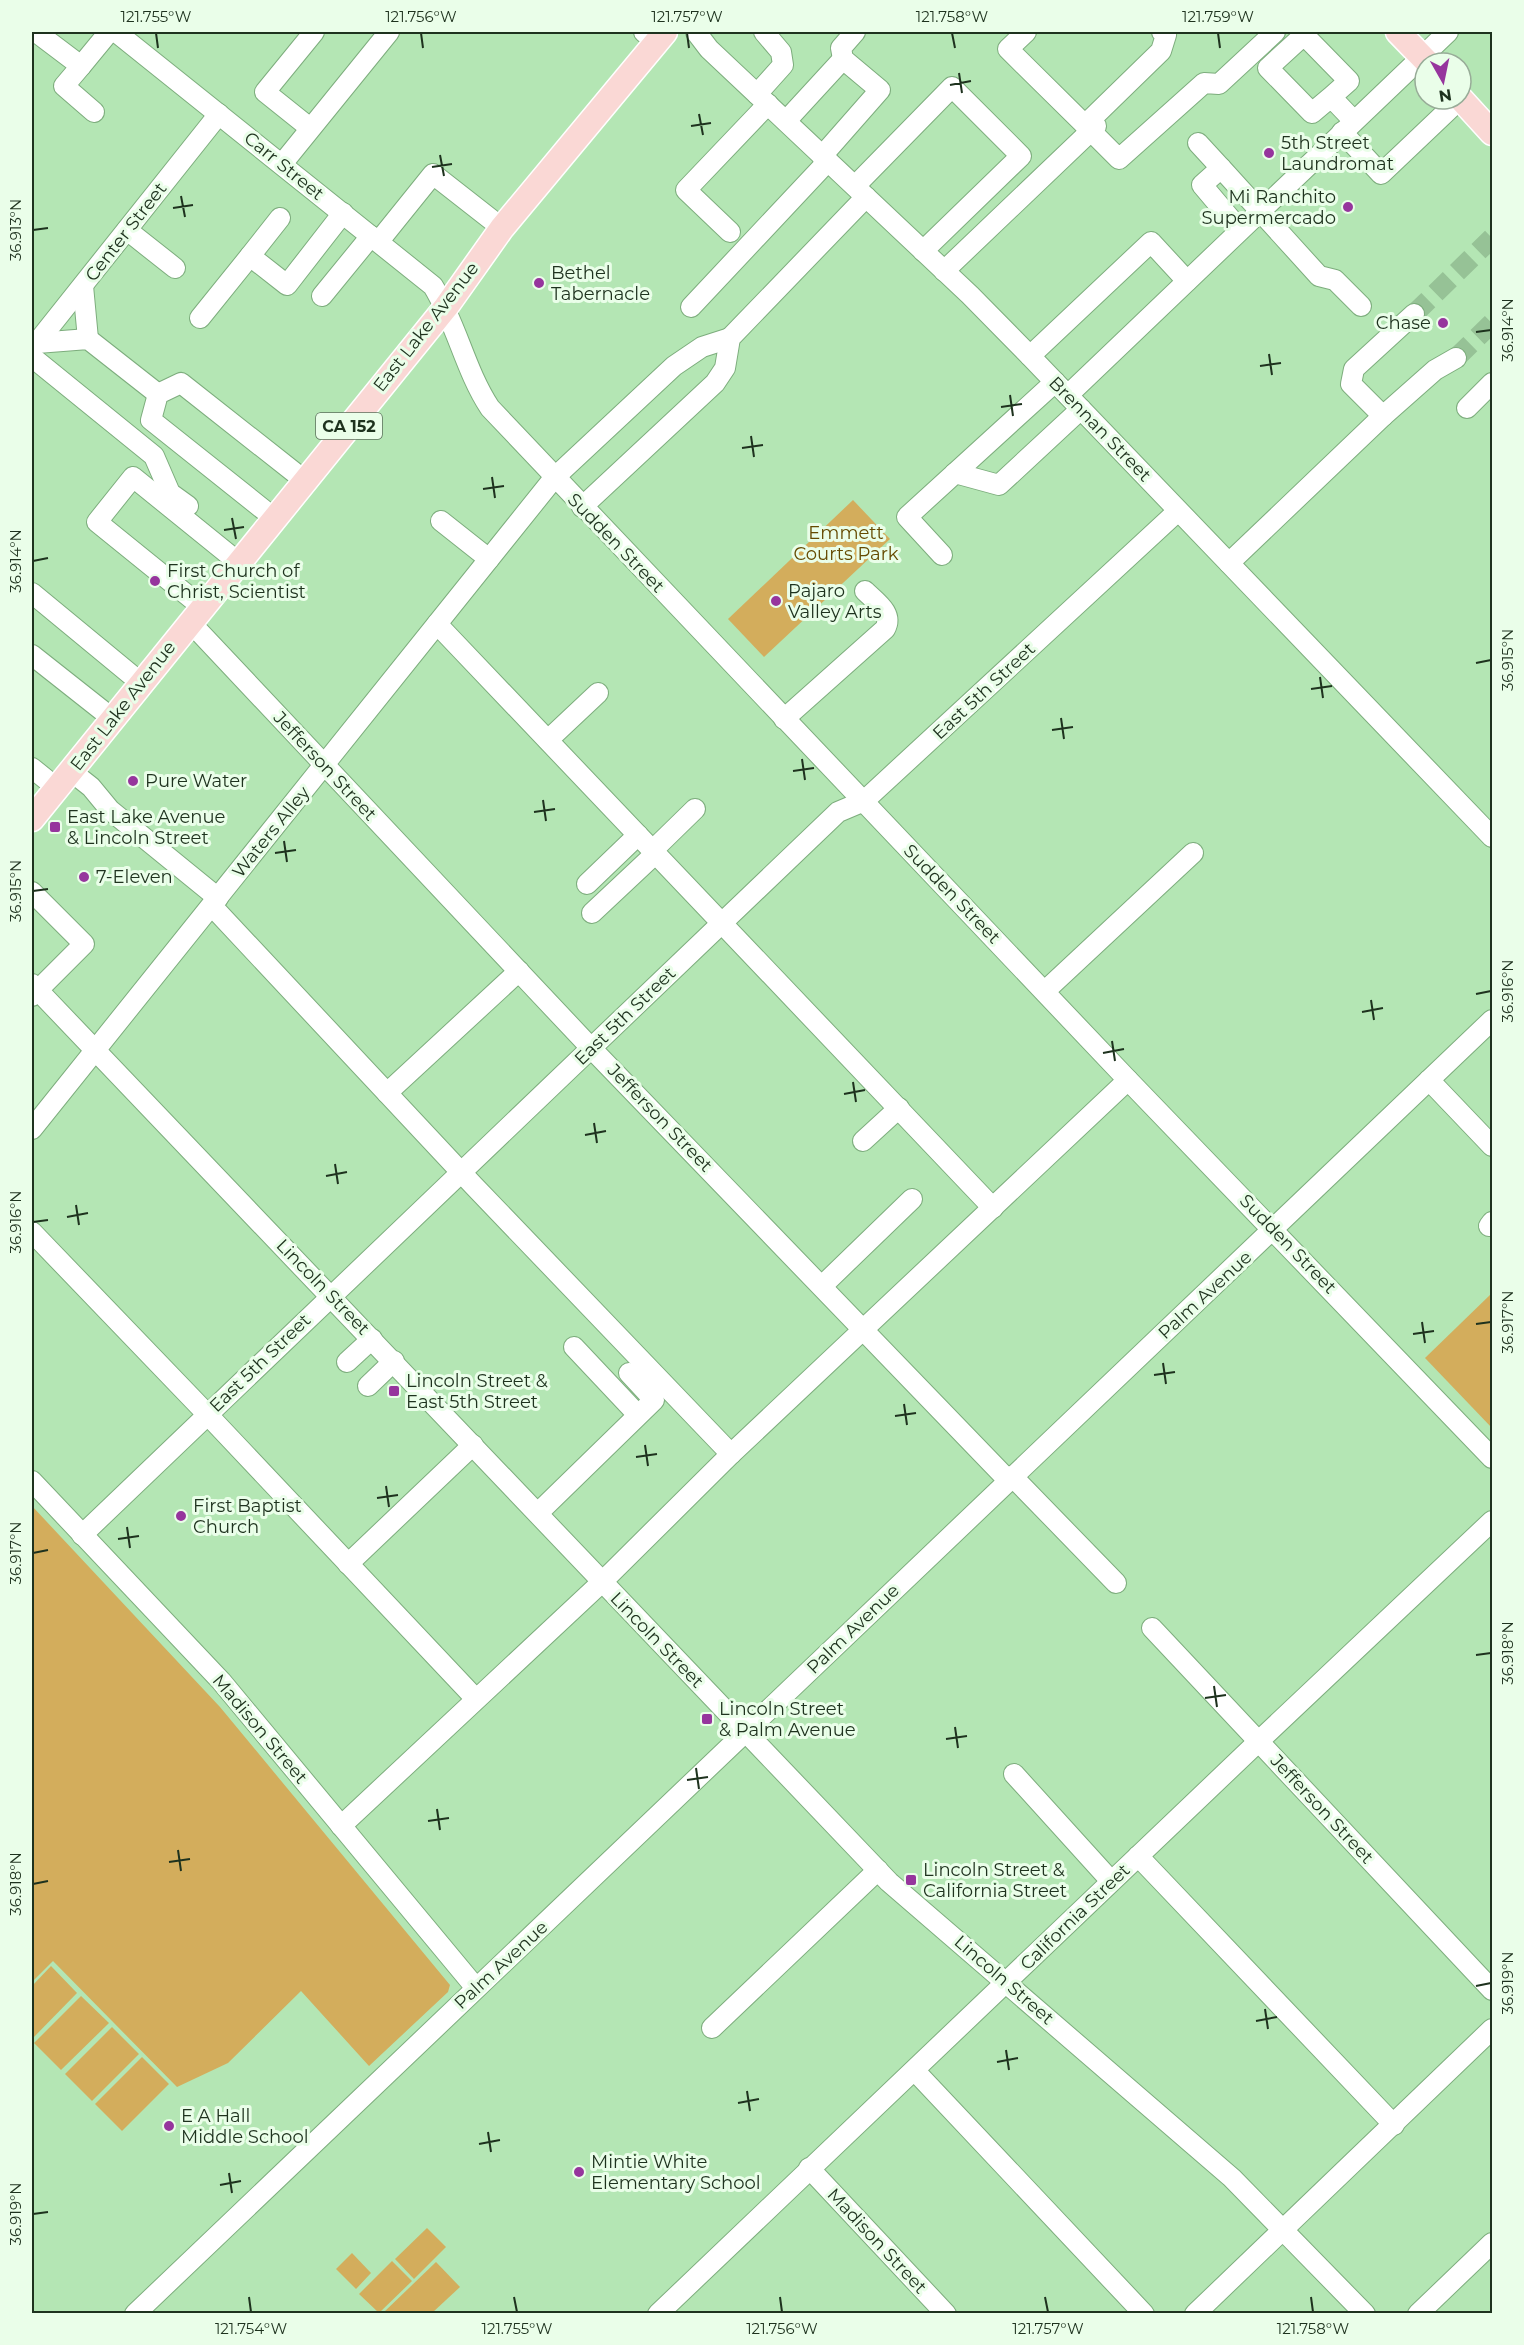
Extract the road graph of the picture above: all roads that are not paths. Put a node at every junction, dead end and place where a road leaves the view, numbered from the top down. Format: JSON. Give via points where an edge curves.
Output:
{"nodes":[{"id":1,"x":36,"y":32,"type":"edge"},
{"id":2,"x":109,"y":32,"type":"edge"},
{"id":3,"x":116,"y":32,"type":"edge"},
{"id":4,"x":314,"y":32,"type":"edge"},
{"id":5,"x":389,"y":32,"type":"edge"},
{"id":6,"x":696,"y":32,"type":"edge"},
{"id":7,"x":764,"y":32,"type":"edge"},
{"id":8,"x":855,"y":32,"type":"edge"},
{"id":9,"x":1026,"y":32,"type":"edge"},
{"id":10,"x":1162,"y":32,"type":"edge"},
{"id":11,"x":1275,"y":32,"type":"edge"},
{"id":12,"x":1398,"y":32,"type":"edge"},
{"id":13,"x":1448,"y":32,"type":"edge"},
{"id":14,"x":655,"y":35,"type":"edge"},
{"id":15,"x":1417,"y":51,"type":"edge"},
{"id":16,"x":1432,"y":51,"type":"edge"},
{"id":17,"x":843,"y":59,"type":"junction"},
{"id":18,"x":81,"y":66,"type":"junction"},
{"id":19,"x":1413,"y":70,"type":"edge"},
{"id":20,"x":1331,"y":98,"type":"dead end"},
{"id":21,"x":762,"y":99,"type":"junction"},
{"id":22,"x":1448,"y":111,"type":"edge"},
{"id":23,"x":1473,"y":111,"type":"edge"},
{"id":24,"x":94,"y":112,"type":"dead end"},
{"id":25,"x":219,"y":114,"type":"junction"},
{"id":26,"x":786,"y":121,"type":"junction"},
{"id":27,"x":1091,"y":127,"type":"junction"},
{"id":28,"x":1348,"y":127,"type":"junction"},
{"id":29,"x":310,"y":128,"type":"junction"},
{"id":30,"x":1491,"y":129,"type":"edge"},
{"id":31,"x":1198,"y":143,"type":"dead end"},
{"id":32,"x":825,"y":158,"type":"junction"},
{"id":33,"x":282,"y":164,"type":"junction"},
{"id":34,"x":1221,"y":168,"type":"junction"},
{"id":35,"x":860,"y":192,"type":"junction"},
{"id":36,"x":1260,"y":210,"type":"junction"},
{"id":37,"x":343,"y":213,"type":"junction"},
{"id":38,"x":280,"y":218,"type":"dead end"},
{"id":39,"x":502,"y":228,"type":"junction"},
{"id":40,"x":127,"y":230,"type":"junction"},
{"id":41,"x":1240,"y":230,"type":"junction"},
{"id":42,"x":730,"y":232,"type":"dead end"},
{"id":43,"x":375,"y":238,"type":"junction"},
{"id":44,"x":923,"y":251,"type":"junction"},
{"id":45,"x":250,"y":256,"type":"junction"},
{"id":46,"x":175,"y":268,"type":"dead end"},
{"id":47,"x":944,"y":271,"type":"junction"},
{"id":48,"x":1187,"y":281,"type":"junction"},
{"id":49,"x":82,"y":286,"type":"junction"},
{"id":50,"x":322,"y":296,"type":"dead end"},
{"id":51,"x":1361,"y":306,"type":"dead end"},
{"id":52,"x":446,"y":307,"type":"junction"},
{"id":53,"x":691,"y":307,"type":"dead end"},
{"id":54,"x":1414,"y":314,"type":"tunnel mouth"},
{"id":55,"x":200,"y":318,"type":"dead end"},
{"id":56,"x":730,"y":338,"type":"junction"},
{"id":57,"x":88,"y":339,"type":"junction"},
{"id":58,"x":33,"y":350,"type":"edge"},
{"id":59,"x":1030,"y":356,"type":"junction"},
{"id":60,"x":1456,"y":358,"type":"tunnel mouth"},
{"id":61,"x":1492,"y":383,"type":"edge"},
{"id":62,"x":158,"y":394,"type":"junction"},
{"id":63,"x":1068,"y":395,"type":"junction"},
{"id":64,"x":1467,"y":408,"type":"dead end"},
{"id":65,"x":1383,"y":416,"type":"junction"},
{"id":66,"x":955,"y":473,"type":"junction"},
{"id":67,"x":554,"y":478,"type":"junction"},
{"id":68,"x":304,"y":480,"type":"junction"},
{"id":69,"x":582,"y":507,"type":"junction"},
{"id":70,"x":1179,"y":511,"type":"junction"},
{"id":71,"x":274,"y":518,"type":"junction"},
{"id":72,"x":441,"y":521,"type":"dead end"},
{"id":73,"x":942,"y":555,"type":"dead end"},
{"id":74,"x":243,"y":557,"type":"junction"},
{"id":75,"x":489,"y":559,"type":"junction"},
{"id":76,"x":1228,"y":564,"type":"junction"},
{"id":77,"x":865,"y":591,"type":"dead end"},
{"id":78,"x":32,"y":593,"type":"edge"},
{"id":79,"x":196,"y":614,"type":"junction"},
{"id":80,"x":437,"y":624,"type":"junction"},
{"id":81,"x":32,"y":655,"type":"edge"},
{"id":82,"x":141,"y":683,"type":"junction"},
{"id":83,"x":598,"y":693,"type":"dead end"},
{"id":84,"x":113,"y":719,"type":"junction"},
{"id":85,"x":784,"y":719,"type":"junction"},
{"id":86,"x":548,"y":740,"type":"junction"},
{"id":87,"x":325,"y":765,"type":"junction"},
{"id":88,"x":32,"y":768,"type":"edge"},
{"id":89,"x":65,"y":780,"type":"junction"},
{"id":90,"x":864,"y":801,"type":"junction"},
{"id":91,"x":695,"y":809,"type":"dead end"},
{"id":92,"x":32,"y":819,"type":"edge"},
{"id":93,"x":638,"y":835,"type":"junction"},
{"id":94,"x":1492,"y":837,"type":"edge"},
{"id":95,"x":654,"y":852,"type":"junction"},
{"id":96,"x":1193,"y":853,"type":"dead end"},
{"id":97,"x":587,"y":884,"type":"dead end"},
{"id":98,"x":32,"y":892,"type":"edge"},
{"id":99,"x":215,"y":902,"type":"junction"},
{"id":100,"x":592,"y":913,"type":"dead end"},
{"id":101,"x":722,"y":922,"type":"junction"},
{"id":102,"x":519,"y":971,"type":"junction"},
{"id":103,"x":33,"y":990,"type":"edge"},
{"id":104,"x":1045,"y":991,"type":"junction"},
{"id":105,"x":1492,"y":1020,"type":"edge"},
{"id":106,"x":591,"y":1048,"type":"junction"},
{"id":107,"x":95,"y":1051,"type":"junction"},
{"id":108,"x":1128,"y":1080,"type":"junction"},
{"id":109,"x":1429,"y":1080,"type":"junction"},
{"id":110,"x":387,"y":1093,"type":"junction"},
{"id":111,"x":899,"y":1108,"type":"junction"},
{"id":112,"x":35,"y":1116,"type":"edge"},
{"id":113,"x":863,"y":1141,"type":"dead end"},
{"id":114,"x":1492,"y":1146,"type":"edge"},
{"id":115,"x":461,"y":1173,"type":"junction"},
{"id":116,"x":912,"y":1199,"type":"dead end"},
{"id":117,"x":993,"y":1208,"type":"junction"},
{"id":118,"x":1274,"y":1229,"type":"junction"},
{"id":119,"x":32,"y":1232,"type":"edge"},
{"id":120,"x":822,"y":1286,"type":"junction"},
{"id":121,"x":331,"y":1295,"type":"junction"},
{"id":122,"x":864,"y":1329,"type":"junction"},
{"id":123,"x":372,"y":1339,"type":"junction"},
{"id":124,"x":574,"y":1347,"type":"dead end"},
{"id":125,"x":394,"y":1361,"type":"junction"},
{"id":126,"x":348,"y":1362,"type":"dead end"},
{"id":127,"x":629,"y":1373,"type":"dead end"},
{"id":128,"x":368,"y":1386,"type":"dead end"},
{"id":129,"x":207,"y":1414,"type":"junction"},
{"id":130,"x":638,"y":1415,"type":"junction"},
{"id":131,"x":473,"y":1445,"type":"junction"},
{"id":132,"x":731,"y":1454,"type":"junction"},
{"id":133,"x":1492,"y":1458,"type":"edge"},
{"id":134,"x":1010,"y":1478,"type":"junction"},
{"id":135,"x":32,"y":1481,"type":"edge"},
{"id":136,"x":538,"y":1513,"type":"junction"},
{"id":137,"x":1492,"y":1521,"type":"edge"},
{"id":138,"x":82,"y":1535,"type":"junction"},
{"id":139,"x":348,"y":1564,"type":"junction"},
{"id":140,"x":602,"y":1582,"type":"junction"},
{"id":141,"x":1116,"y":1583,"type":"dead end"},
{"id":142,"x":1152,"y":1628,"type":"dead end"},
{"id":143,"x":475,"y":1698,"type":"junction"},
{"id":144,"x":745,"y":1733,"type":"junction"},
{"id":145,"x":1258,"y":1741,"type":"junction"},
{"id":146,"x":1014,"y":1774,"type":"dead end"},
{"id":147,"x":341,"y":1826,"type":"junction"},
{"id":148,"x":1138,"y":1856,"type":"junction"},
{"id":149,"x":878,"y":1870,"type":"junction"},
{"id":150,"x":1111,"y":1881,"type":"junction"},
{"id":151,"x":1006,"y":1982,"type":"junction"},
{"id":152,"x":476,"y":1988,"type":"junction"},
{"id":153,"x":1492,"y":1990,"type":"edge"},
{"id":154,"x":712,"y":2028,"type":"dead end"},
{"id":155,"x":1492,"y":2029,"type":"edge"},
{"id":156,"x":915,"y":2071,"type":"junction"},
{"id":157,"x":1394,"y":2125,"type":"junction"},
{"id":158,"x":809,"y":2168,"type":"junction"},
{"id":159,"x":1285,"y":2229,"type":"junction"},
{"id":160,"x":1492,"y":2243,"type":"edge"},
{"id":161,"x":135,"y":2313,"type":"edge"},
{"id":162,"x":658,"y":2313,"type":"edge"},
{"id":163,"x":946,"y":2313,"type":"edge"},
{"id":164,"x":1144,"y":2313,"type":"edge"},
{"id":165,"x":1195,"y":2313,"type":"edge"},
{"id":166,"x":1365,"y":2313,"type":"edge"},
{"id":167,"x":1418,"y":2313,"type":"edge"}],
"edges":[{"from":1,"to":18,"type":"street"},
{"from":2,"to":18,"type":"street"},
{"from":3,"to":25,"type":"street","name":"Carr Street"},
{"from":4,"to":29,"type":"street","via":[[265,92]]},
{"from":5,"to":29,"type":"street"},
{"from":6,"to":21,"type":"street","name":"Brennan Street"},
{"from":7,"to":21,"type":"street","via":[[780,52],[783,65]]},
{"from":8,"to":17,"type":"street","via":[[841,48]]},
{"from":9,"to":27,"type":"street","via":[[1008,49]]},
{"from":10,"to":27,"type":"street","via":[[1166,35],[1161,51]]},
{"from":11,"to":27,"type":"street","via":[[1219,84],[1204,83],[1119,159]]},
{"from":12,"to":15,"type":"main road"},
{"from":13,"to":16,"type":"street"},
{"from":14,"to":39,"type":"main road","name":"East Lake Avenue","number":"CA 152"},
{"from":17,"to":26,"type":"street"},
{"from":17,"to":32,"type":"street","via":[[879,90]]},
{"from":18,"to":24,"type":"street","via":[[64,86]]},
{"from":19,"to":28,"type":"street"},
{"from":20,"to":28,"type":"street"},
{"from":21,"to":26,"type":"street","name":"Brennan Street"},
{"from":21,"to":42,"type":"street","via":[[686,190]]},
{"from":22,"to":28,"type":"street","via":[[1381,174]]},
{"from":23,"to":30,"type":"main road"},
{"from":25,"to":33,"type":"street","name":"Carr Street"},
{"from":25,"to":40,"type":"street","name":"Center Street"},
{"from":26,"to":32,"type":"street","name":"Brennan Street"},
{"from":27,"to":47,"type":"street"},
{"from":28,"to":36,"type":"street"},
{"from":29,"to":33,"type":"street"},
{"from":31,"to":34,"type":"street"},
{"from":32,"to":35,"type":"street","name":"Brennan Street"},
{"from":32,"to":53,"type":"street"},
{"from":33,"to":37,"type":"street","name":"Carr Street"},
{"from":34,"to":36,"type":"street"},
{"from":34,"to":41,"type":"street","via":[[1202,185]]},
{"from":35,"to":44,"type":"street","name":"Brennan Street"},
{"from":35,"to":44,"type":"street","via":[[952,87],[1021,156]]},
{"from":35,"to":56,"type":"street"},
{"from":36,"to":41,"type":"street"},
{"from":36,"to":51,"type":"street","via":[[1319,276],[1335,280]]},
{"from":37,"to":43,"type":"street","name":"Carr Street"},
{"from":37,"to":45,"type":"street","via":[[286,285]]},
{"from":38,"to":45,"type":"street"},
{"from":39,"to":43,"type":"street","via":[[434,174]]},
{"from":39,"to":52,"type":"main road","name":"East Lake Avenue","number":"CA 152"},
{"from":40,"to":46,"type":"street"},
{"from":40,"to":49,"type":"street","name":"Center Street"},
{"from":41,"to":48,"type":"street"},
{"from":43,"to":50,"type":"street"},
{"from":43,"to":52,"type":"street","name":"Carr Street","via":[[433,286]]},
{"from":44,"to":47,"type":"street","name":"Brennan Street"},
{"from":45,"to":55,"type":"street"},
{"from":47,"to":59,"type":"street","name":"Brennan Street"},
{"from":48,"to":59,"type":"street","via":[[1151,242]]},
{"from":48,"to":63,"type":"street"},
{"from":49,"to":57,"type":"street"},
{"from":49,"to":58,"type":"street","name":"Center Street"},
{"from":52,"to":67,"type":"street","name":"Sudden Street","via":[[480,394]]},
{"from":52,"to":68,"type":"main road","name":"East Lake Avenue","number":"CA 152"},
{"from":54,"to":65,"type":"street","via":[[1354,369],[1352,384]]},
{"from":56,"to":67,"type":"street","name":"Waters Alley","via":[[702,347],[674,366]]},
{"from":56,"to":69,"type":"street","via":[[725,368],[715,383]]},
{"from":57,"to":58,"type":"street"},
{"from":57,"to":62,"type":"street"},
{"from":58,"to":74,"type":"street","via":[[154,456],[170,493]]},
{"from":59,"to":63,"type":"street","name":"Brennan Street"},
{"from":60,"to":65,"type":"street","via":[[1435,370]]},
{"from":61,"to":64,"type":"street"},
{"from":62,"to":68,"type":"street","via":[[181,383]]},
{"from":62,"to":71,"type":"street","via":[[151,420]]},
{"from":63,"to":66,"type":"street"},
{"from":63,"to":66,"type":"street","via":[[999,485]]},
{"from":63,"to":70,"type":"street","name":"Brennan Street"},
{"from":65,"to":76,"type":"street"},
{"from":66,"to":73,"type":"street","via":[[907,517]]},
{"from":67,"to":69,"type":"street","name":"Sudden Street"},
{"from":67,"to":75,"type":"street","name":"Waters Alley"},
{"from":68,"to":71,"type":"main road","name":"East Lake Avenue","number":"CA 152"},
{"from":69,"to":85,"type":"street","name":"Sudden Street"},
{"from":70,"to":76,"type":"street","name":"Brennan Street"},
{"from":70,"to":90,"type":"street","name":"East 5th Street"},
{"from":71,"to":74,"type":"main road","name":"East Lake Avenue","number":"CA 152"},
{"from":72,"to":75,"type":"street"},
{"from":74,"to":79,"type":"main road","name":"East Lake Avenue","number":"CA 152"},
{"from":74,"to":79,"type":"street","name":"Jefferson Street","via":[[133,477],[97,522]]},
{"from":75,"to":80,"type":"street","name":"Waters Alley"},
{"from":76,"to":94,"type":"street","name":"Brennan Street"},
{"from":77,"to":85,"type":"street","via":[[886,612],[885,629]]},
{"from":78,"to":82,"type":"street"},
{"from":79,"to":82,"type":"main road","name":"East Lake Avenue","number":"CA 152"},
{"from":79,"to":87,"type":"street","name":"Jefferson Street"},
{"from":80,"to":86,"type":"street"},
{"from":80,"to":87,"type":"street","name":"Waters Alley"},
{"from":81,"to":84,"type":"street"},
{"from":82,"to":84,"type":"main road","name":"East Lake Avenue","number":"CA 152"},
{"from":83,"to":86,"type":"street"},
{"from":84,"to":89,"type":"main road","name":"East Lake Avenue","number":"CA 152"},
{"from":85,"to":90,"type":"street","name":"Sudden Street"},
{"from":86,"to":93,"type":"street"},
{"from":87,"to":99,"type":"street","name":"Waters Alley"},
{"from":87,"to":102,"type":"street","name":"Jefferson Street"},
{"from":88,"to":89,"type":"street"},
{"from":89,"to":92,"type":"main road","name":"East Lake Avenue","number":"CA 152"},
{"from":89,"to":99,"type":"street","via":[[92,787],[110,810]]},
{"from":90,"to":101,"type":"street","name":"East 5th Street","via":[[838,812]]},
{"from":90,"to":104,"type":"street","name":"Sudden Street"},
{"from":91,"to":95,"type":"street"},
{"from":93,"to":95,"type":"street"},
{"from":93,"to":97,"type":"street"},
{"from":95,"to":100,"type":"street"},
{"from":95,"to":101,"type":"street"},
{"from":96,"to":104,"type":"street"},
{"from":98,"to":103,"type":"street","via":[[84,944]]},
{"from":99,"to":107,"type":"street","name":"Waters Alley"},
{"from":99,"to":110,"type":"street"},
{"from":101,"to":106,"type":"street","name":"East 5th Street"},
{"from":101,"to":111,"type":"street"},
{"from":102,"to":106,"type":"street","name":"Jefferson Street"},
{"from":102,"to":110,"type":"street"},
{"from":103,"to":107,"type":"street","name":"Lincoln Street"},
{"from":104,"to":108,"type":"street","name":"Sudden Street"},
{"from":105,"to":109,"type":"street","name":"Palm Avenue"},
{"from":106,"to":115,"type":"street","name":"East 5th Street"},
{"from":106,"to":120,"type":"street","name":"Jefferson Street"},
{"from":107,"to":112,"type":"street","name":"Waters Alley"},
{"from":107,"to":121,"type":"street","name":"Lincoln Street"},
{"from":108,"to":117,"type":"street"},
{"from":108,"to":118,"type":"street","name":"Sudden Street"},
{"from":109,"to":114,"type":"street"},
{"from":109,"to":118,"type":"street","name":"Palm Avenue"},
{"from":110,"to":115,"type":"street"},
{"from":111,"to":113,"type":"street"},
{"from":111,"to":117,"type":"street"},
{"from":115,"to":121,"type":"street","name":"East 5th Street"},
{"from":115,"to":132,"type":"street"},
{"from":116,"to":120,"type":"street"},
{"from":117,"to":122,"type":"street"},
{"from":118,"to":133,"type":"street","name":"Sudden Street"},
{"from":118,"to":134,"type":"street","name":"Palm Avenue"},
{"from":119,"to":129,"type":"street"},
{"from":120,"to":122,"type":"street","name":"Jefferson Street"},
{"from":121,"to":123,"type":"street","name":"Lincoln Street"},
{"from":121,"to":129,"type":"street","name":"East 5th Street"},
{"from":122,"to":132,"type":"street"},
{"from":122,"to":134,"type":"street","name":"Jefferson Street"},
{"from":123,"to":125,"type":"street","name":"Lincoln Street"},
{"from":123,"to":126,"type":"street"},
{"from":124,"to":130,"type":"street"},
{"from":125,"to":128,"type":"street"},
{"from":125,"to":131,"type":"street","name":"Lincoln Street"},
{"from":127,"to":130,"type":"street","via":[[654,1400]]},
{"from":129,"to":138,"type":"street","name":"East 5th Street"},
{"from":129,"to":139,"type":"street"},
{"from":130,"to":136,"type":"street"},
{"from":131,"to":136,"type":"street","name":"Lincoln Street"},
{"from":131,"to":139,"type":"street"},
{"from":132,"to":140,"type":"street"},
{"from":134,"to":141,"type":"street","name":"Jefferson Street"},
{"from":134,"to":144,"type":"street","name":"Palm Avenue"},
{"from":135,"to":138,"type":"street","name":"Madison Street"},
{"from":136,"to":140,"type":"street","name":"Lincoln Street"},
{"from":137,"to":145,"type":"street","name":"California Street"},
{"from":138,"to":147,"type":"street","name":"Madison Street","via":[[221,1681]]},
{"from":139,"to":143,"type":"street"},
{"from":140,"to":143,"type":"street"},
{"from":140,"to":144,"type":"street","name":"Lincoln Street"},
{"from":142,"to":145,"type":"street","name":"Jefferson Street"},
{"from":143,"to":147,"type":"street"},
{"from":144,"to":149,"type":"street","name":"Lincoln Street"},
{"from":144,"to":152,"type":"street","name":"Palm Avenue"},
{"from":145,"to":148,"type":"street","name":"California Street"},
{"from":145,"to":153,"type":"street","name":"Jefferson Street"},
{"from":146,"to":150,"type":"street"},
{"from":147,"to":152,"type":"street","name":"Madison Street"},
{"from":148,"to":150,"type":"street","name":"California Street"},
{"from":148,"to":157,"type":"street"},
{"from":149,"to":151,"type":"street","name":"Lincoln Street"},
{"from":149,"to":154,"type":"street"},
{"from":150,"to":151,"type":"street","name":"California Street"},
{"from":151,"to":156,"type":"street","name":"California Street"},
{"from":151,"to":159,"type":"street","name":"Lincoln Street","via":[[1190,2140]]},
{"from":152,"to":161,"type":"street","name":"Palm Avenue"},
{"from":155,"to":157,"type":"street"},
{"from":156,"to":158,"type":"street","name":"California Street"},
{"from":156,"to":164,"type":"street"},
{"from":157,"to":159,"type":"street"},
{"from":158,"to":162,"type":"street","name":"California Street"},
{"from":158,"to":163,"type":"street","name":"Madison Street"},
{"from":159,"to":165,"type":"street"},
{"from":159,"to":166,"type":"street","name":"Lincoln Street"},
{"from":160,"to":167,"type":"street"}]}
